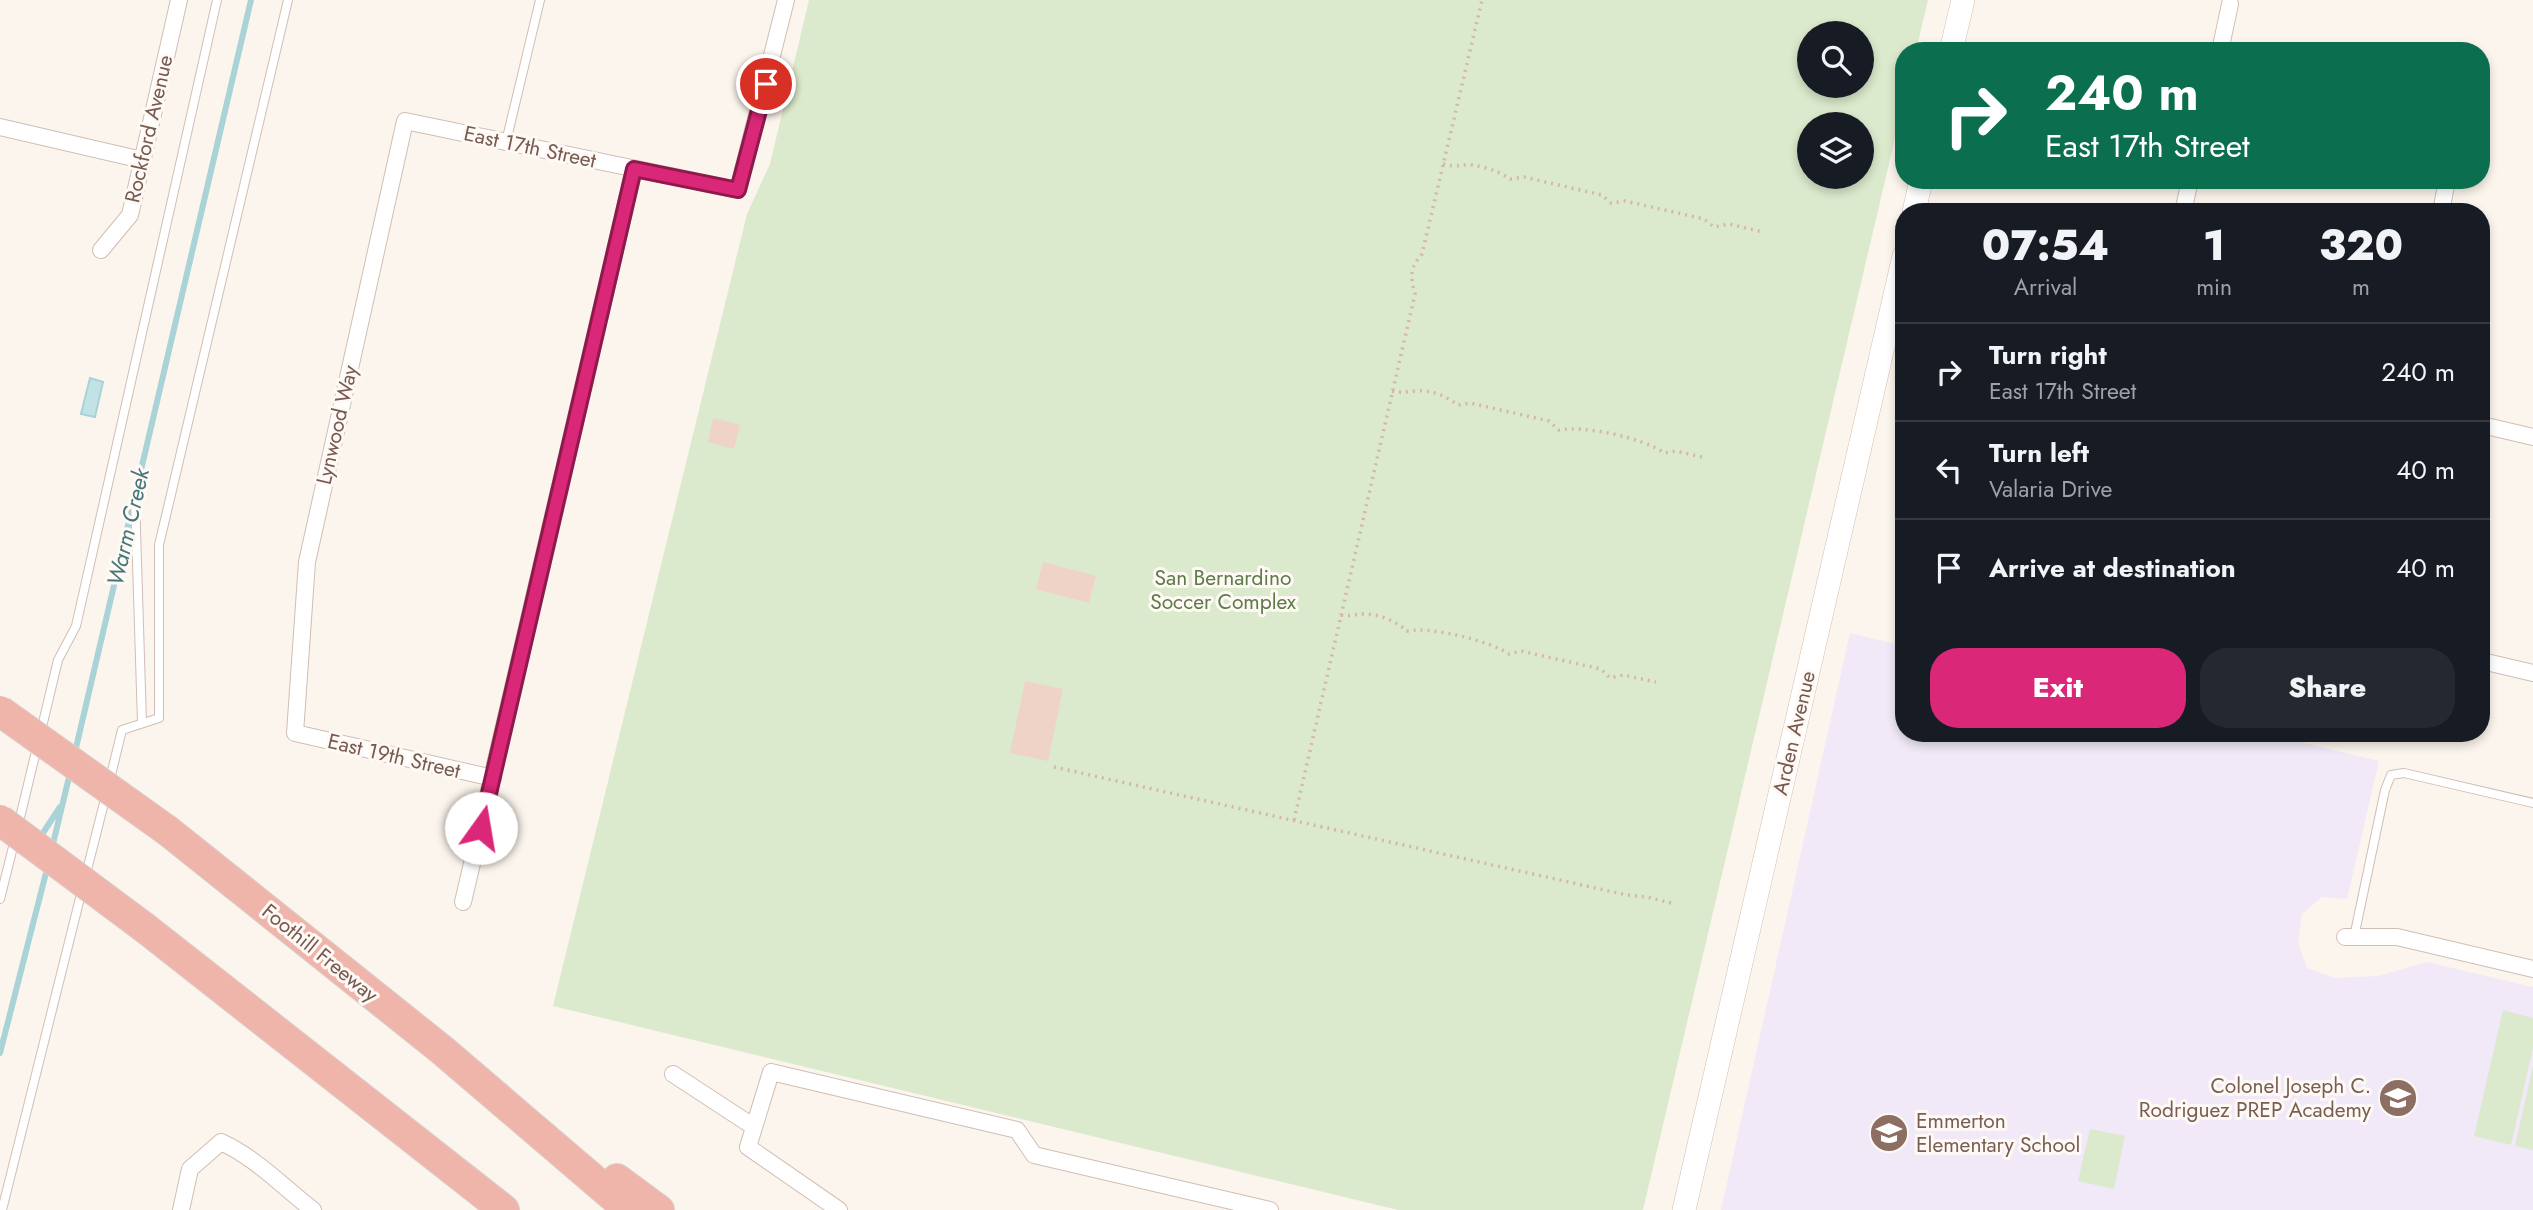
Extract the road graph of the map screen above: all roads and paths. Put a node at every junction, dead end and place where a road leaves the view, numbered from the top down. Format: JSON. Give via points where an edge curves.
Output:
{"nodes":[{"id":1,"x":179,"y":0,"type":"edge"},
{"id":2,"x":217,"y":0,"type":"edge"},
{"id":3,"x":288,"y":0,"type":"edge"},
{"id":4,"x":540,"y":0,"type":"edge"},
{"id":5,"x":786,"y":0,"type":"edge"},
{"id":6,"x":1482,"y":0,"type":"edge"},
{"id":7,"x":1963,"y":0,"type":"edge"},
{"id":8,"x":2230,"y":4,"type":"dead end"},
{"id":9,"x":1953,"y":42,"type":"edge"},
{"id":10,"x":2222,"y":42,"type":"edge"},
{"id":11,"x":405,"y":121,"type":"joint"},
{"id":12,"x":0,"y":127,"type":"edge"},
{"id":13,"x":506,"y":142,"type":"junction"},
{"id":14,"x":142,"y":160,"type":"junction"},
{"id":15,"x":1443,"y":164,"type":"junction"},
{"id":16,"x":634,"y":169,"type":"junction"},
{"id":17,"x":1763,"y":232,"type":"dead end"},
{"id":18,"x":101,"y":250,"type":"dead end"},
{"id":19,"x":1895,"y":311,"type":"edge"},
{"id":20,"x":1392,"y":391,"type":"junction"},
{"id":21,"x":2490,"y":427,"type":"edge"},
{"id":22,"x":2533,"y":437,"type":"edge"},
{"id":23,"x":1706,"y":458,"type":"dead end"},
{"id":24,"x":135,"y":497,"type":"dead end"},
{"id":25,"x":1341,"y":615,"type":"junction"},
{"id":26,"x":2490,"y":663,"type":"edge"},
{"id":27,"x":2533,"y":673,"type":"edge"},
{"id":28,"x":1656,"y":682,"type":"dead end"},
{"id":29,"x":0,"y":711,"type":"edge"},
{"id":30,"x":142,"y":723,"type":"junction"},
{"id":31,"x":295,"y":733,"type":"joint"},
{"id":32,"x":1054,"y":766,"type":"dead end"},
{"id":33,"x":493,"y":778,"type":"junction"},
{"id":34,"x":2533,"y":803,"type":"edge"},
{"id":35,"x":0,"y":820,"type":"edge"},
{"id":36,"x":1294,"y":820,"type":"junction"},
{"id":37,"x":0,"y":899,"type":"edge"},
{"id":38,"x":463,"y":902,"type":"dead end"},
{"id":39,"x":1675,"y":904,"type":"dead end"},
{"id":40,"x":2350,"y":937,"type":"joint"},
{"id":41,"x":2533,"y":969,"type":"edge"},
{"id":42,"x":442,"y":1050,"type":"junction"},
{"id":43,"x":673,"y":1074,"type":"dead end"},
{"id":44,"x":754,"y":1127,"type":"junction"},
{"id":45,"x":1244,"y":1207,"type":"edge"},
{"id":46,"x":503,"y":1209,"type":"edge"},
{"id":47,"x":2,"y":1210,"type":"edge"},
{"id":48,"x":181,"y":1210,"type":"edge"},
{"id":49,"x":313,"y":1210,"type":"edge"},
{"id":50,"x":629,"y":1210,"type":"edge"},
{"id":51,"x":659,"y":1210,"type":"edge"},
{"id":52,"x":839,"y":1210,"type":"edge"},
{"id":53,"x":1269,"y":1210,"type":"edge"},
{"id":54,"x":1684,"y":1210,"type":"edge"}],
"edges":[{"from":1,"to":14,"type":"street","name":"Rockford Avenue"},
{"from":2,"to":37,"type":"lane","via":[[76,626],[58,660]]},
{"from":3,"to":30,"type":"lane","via":[[159,545],[159,718]]},
{"from":4,"to":13,"type":"lane"},
{"from":5,"to":16,"type":"street","name":"East 17th Street","via":[[738,190]]},
{"from":6,"to":15,"type":"path"},
{"from":7,"to":9,"type":"street"},
{"from":8,"to":10,"type":"street"},
{"from":11,"to":13,"type":"street","name":"East 17th Street"},
{"from":11,"to":31,"type":"street","name":"Lynwood Way","via":[[307,562]]},
{"from":12,"to":14,"type":"street"},
{"from":13,"to":16,"type":"street","name":"East 17th Street"},
{"from":14,"to":18,"type":"street","name":"Rockford Avenue","via":[[130,215]]},
{"from":15,"to":17,"type":"path","via":[[1458,168],[1468,164],[1500,172],[1510,180],[1524,177],[1601,195],[1611,203],[1625,201],[1704,219],[1714,227],[1729,224]]},
{"from":15,"to":20,"type":"path","via":[[1422,254],[1412,266],[1415,293]]},
{"from":16,"to":33,"type":"street"},
{"from":19,"to":54,"type":"street","name":"Arden Avenue"},
{"from":20,"to":23,"type":"path","via":[[1418,390],[1446,396],[1458,405],[1470,403],[1549,421],[1559,430],[1574,426],[1651,444],[1664,453]]},
{"from":20,"to":25,"type":"path"},
{"from":21,"to":22,"type":"street"},
{"from":24,"to":30,"type":"lane"},
{"from":25,"to":28,"type":"path","via":[[1364,614],[1397,622],[1407,631],[1420,628],[1496,645],[1509,654],[1521,651],[1601,669],[1610,678],[1623,675]]},
{"from":25,"to":36,"type":"path"},
{"from":26,"to":27,"type":"street"},
{"from":29,"to":42,"type":"highway","name":"Foothill Freeway","bridge":true,"via":[[168,831]]},
{"from":30,"to":47,"type":"lane","via":[[122,730]]},
{"from":31,"to":33,"type":"street","name":"East 19th Street"},
{"from":32,"to":36,"type":"path"},
{"from":33,"to":38,"type":"street"},
{"from":34,"to":40,"type":"lane","via":[[2404,773],[2391,775]]},
{"from":35,"to":46,"type":"highway","bridge":true},
{"from":36,"to":39,"type":"path"},
{"from":40,"to":41,"type":"street","via":[[2397,937]]},
{"from":42,"to":50,"type":"highway","name":"Foothill Freeway"},
{"from":42,"to":51,"type":"highway"},
{"from":43,"to":44,"type":"street"},
{"from":44,"to":45,"type":"street","via":[[771,1072],[1017,1130],[1034,1155]]},
{"from":44,"to":52,"type":"street","via":[[748,1147]]},
{"from":45,"to":53,"type":"street"},
{"from":48,"to":49,"type":"street","via":[[190,1169],[221,1142],[265,1168]]}]}
